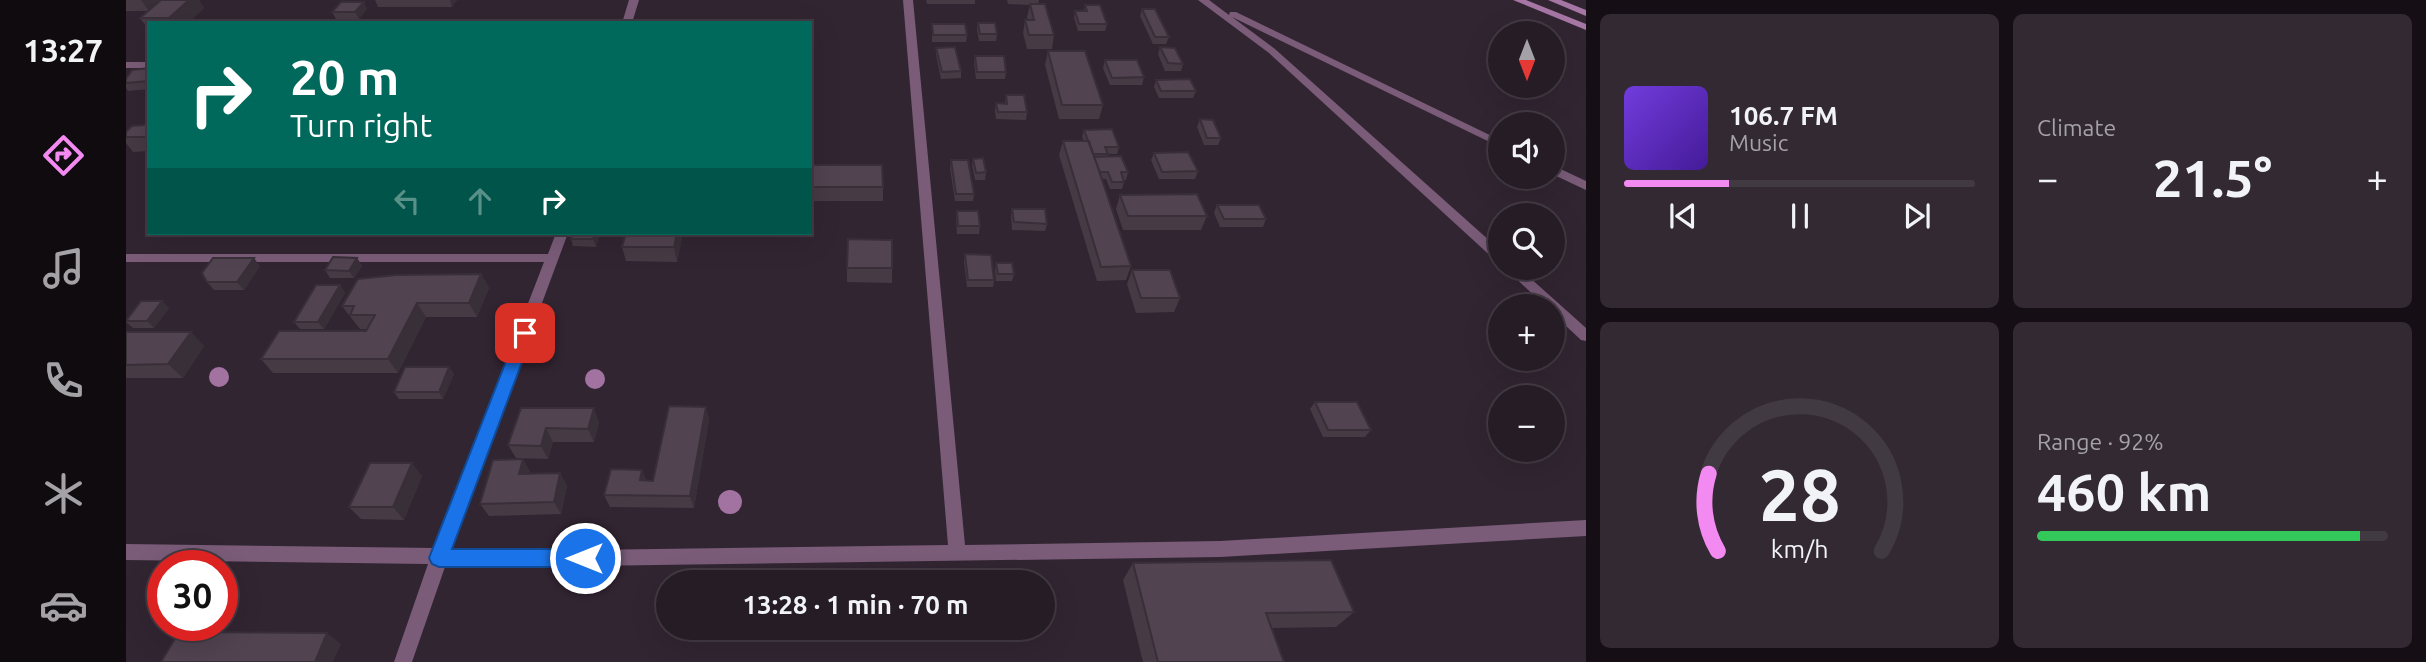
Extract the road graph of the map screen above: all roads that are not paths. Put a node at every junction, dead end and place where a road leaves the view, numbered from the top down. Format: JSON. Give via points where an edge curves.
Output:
{"nodes":[{"id":1,"x":634,"y":0,"type":"edge"},
{"id":2,"x":908,"y":0,"type":"edge"},
{"id":3,"x":1203,"y":0,"type":"edge"},
{"id":4,"x":1518,"y":0,"type":"edge"},
{"id":5,"x":1553,"y":0,"type":"edge"},
{"id":6,"x":1586,"y":13,"type":"edge"},
{"id":7,"x":628,"y":21,"type":"edge"},
{"id":8,"x":1586,"y":27,"type":"edge"},
{"id":9,"x":126,"y":65,"type":"edge"},
{"id":10,"x":147,"y":65,"type":"edge"},
{"id":11,"x":1488,"y":138,"type":"edge"},
{"id":12,"x":1565,"y":176,"type":"edge"},
{"id":13,"x":1586,"y":186,"type":"edge"},
{"id":14,"x":561,"y":235,"type":"edge"},
{"id":15,"x":1488,"y":246,"type":"edge"},
{"id":16,"x":126,"y":258,"type":"edge"},
{"id":17,"x":554,"y":258,"type":"junction"},
{"id":18,"x":1524,"y":280,"type":"edge"},
{"id":19,"x":1586,"y":336,"type":"edge"},
{"id":20,"x":1586,"y":528,"type":"edge"},
{"id":21,"x":126,"y":552,"type":"edge"},
{"id":22,"x":957,"y":552,"type":"junction"},
{"id":23,"x":439,"y":558,"type":"junction"},
{"id":24,"x":403,"y":662,"type":"edge"}],
"edges":[{"from":1,"to":7,"type":"street"},
{"from":2,"to":22,"type":"street"},
{"from":3,"to":11,"type":"street"},
{"from":3,"to":15,"type":"street","via":[[1272,51]]},
{"from":4,"to":8,"type":"main road"},
{"from":5,"to":6,"type":"main road"},
{"from":9,"to":10,"type":"street"},
{"from":12,"to":13,"type":"street"},
{"from":14,"to":17,"type":"street"},
{"from":16,"to":17,"type":"street"},
{"from":17,"to":23,"type":"street"},
{"from":18,"to":19,"type":"street"},
{"from":20,"to":22,"type":"street","via":[[1220,549]]},
{"from":21,"to":23,"type":"street"},
{"from":22,"to":23,"type":"street"},
{"from":23,"to":24,"type":"street"}]}
